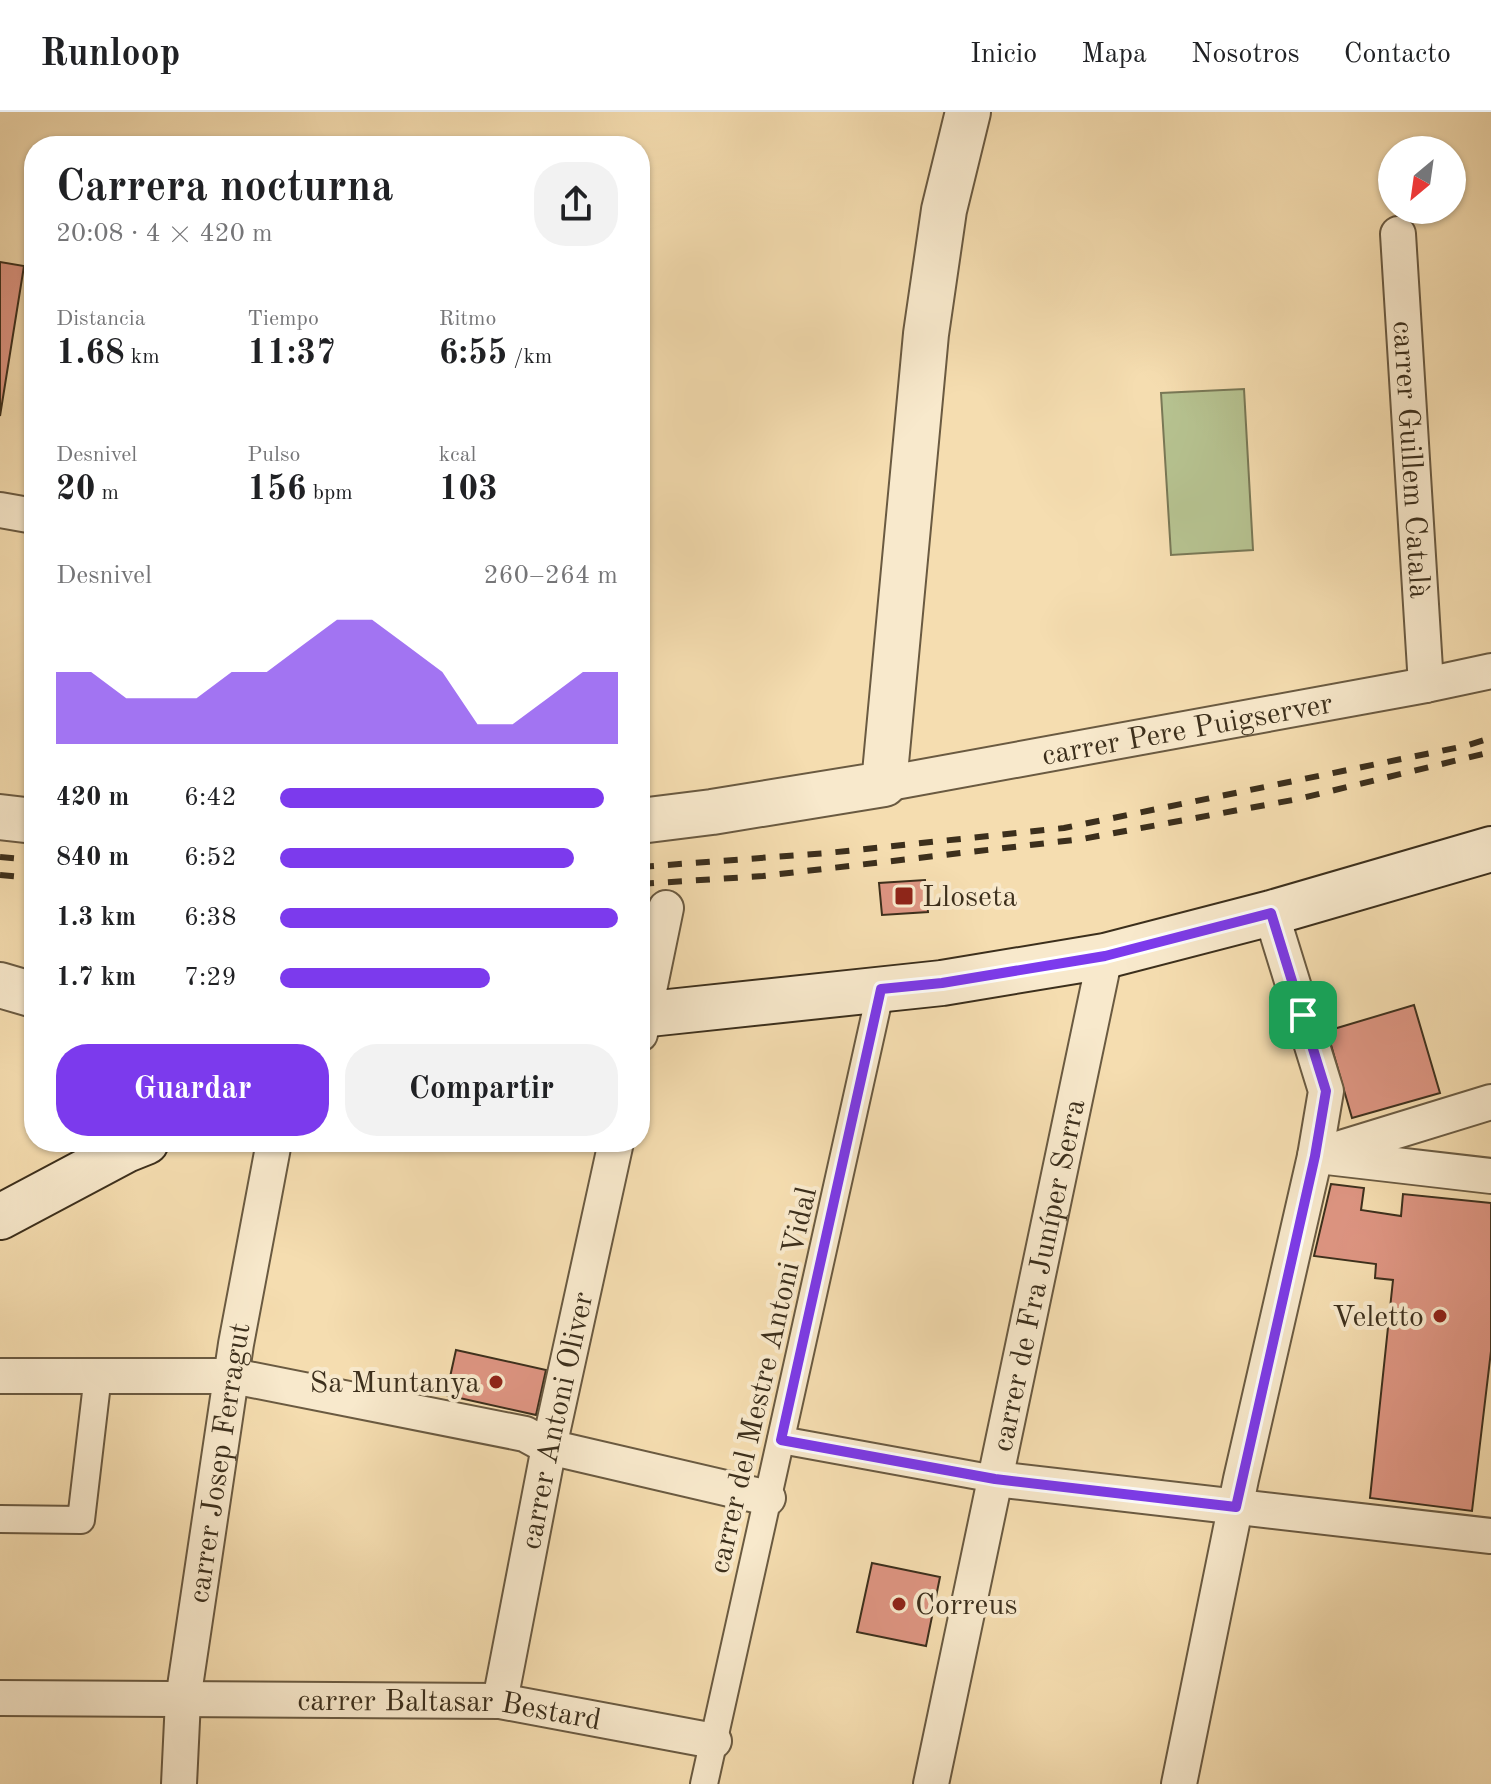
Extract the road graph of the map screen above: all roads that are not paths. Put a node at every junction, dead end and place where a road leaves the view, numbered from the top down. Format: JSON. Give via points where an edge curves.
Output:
{"nodes":[{"id":1,"x":968,"y":112,"type":"edge"},
{"id":2,"x":1398,"y":234,"type":"dead end"},
{"id":3,"x":0,"y":510,"type":"edge"},
{"id":4,"x":24,"y":514,"type":"edge"},
{"id":5,"x":1491,"y":671,"type":"edge"},
{"id":6,"x":1426,"y":685,"type":"junction"},
{"id":7,"x":884,"y":784,"type":"junction"},
{"id":8,"x":0,"y":817,"type":"edge"},
{"id":9,"x":24,"y":820,"type":"edge"},
{"id":10,"x":650,"y":820,"type":"edge"},
{"id":11,"x":1491,"y":849,"type":"edge"},
{"id":12,"x":666,"y":908,"type":"dead end"},
{"id":13,"x":1271,"y":913,"type":"junction"},
{"id":14,"x":1105,"y":956,"type":"junction"},
{"id":15,"x":650,"y":980,"type":"edge"},
{"id":16,"x":0,"y":985,"type":"edge"},
{"id":17,"x":881,"y":989,"type":"junction"},
{"id":18,"x":24,"y":992,"type":"edge"},
{"id":19,"x":650,"y":1020,"type":"edge"},
{"id":20,"x":1491,"y":1102,"type":"edge"},
{"id":21,"x":122,"y":1152,"type":"edge"},
{"id":22,"x":272,"y":1152,"type":"edge"},
{"id":23,"x":614,"y":1152,"type":"edge"},
{"id":24,"x":1315,"y":1156,"type":"junction"},
{"id":25,"x":1491,"y":1176,"type":"edge"},
{"id":26,"x":0,"y":1217,"type":"edge"},
{"id":27,"x":98,"y":1375,"type":"junction"},
{"id":28,"x":0,"y":1376,"type":"edge"},
{"id":29,"x":233,"y":1376,"type":"junction"},
{"id":30,"x":781,"y":1440,"type":"junction"},
{"id":31,"x":549,"y":1447,"type":"junction"},
{"id":32,"x":995,"y":1479,"type":"junction"},
{"id":33,"x":768,"y":1498,"type":"junction"},
{"id":34,"x":1236,"y":1507,"type":"junction"},
{"id":35,"x":0,"y":1519,"type":"edge"},
{"id":36,"x":1491,"y":1536,"type":"edge"},
{"id":37,"x":0,"y":1698,"type":"edge"},
{"id":38,"x":183,"y":1700,"type":"junction"},
{"id":39,"x":500,"y":1701,"type":"junction"},
{"id":40,"x":714,"y":1741,"type":"junction"},
{"id":41,"x":179,"y":1784,"type":"edge"},
{"id":42,"x":704,"y":1784,"type":"edge"},
{"id":43,"x":931,"y":1784,"type":"edge"},
{"id":44,"x":1179,"y":1784,"type":"edge"}],
"edges":[{"from":1,"to":7,"type":"main road","via":[[944,210],[926,334]]},
{"from":2,"to":6,"type":"street","name":"carrer Guillem Català"},
{"from":3,"to":4,"type":"street"},
{"from":5,"to":6,"type":"street","name":"carrer Pere Puigserver"},
{"from":6,"to":7,"type":"street","name":"carrer Pere Puigserver"},
{"from":7,"to":10,"type":"main road"},
{"from":8,"to":9,"type":"main road"},
{"from":11,"to":13,"type":"main road"},
{"from":12,"to":15,"type":"street"},
{"from":13,"to":14,"type":"main road"},
{"from":13,"to":24,"type":"street","via":[[1326,1091]]},
{"from":14,"to":17,"type":"main road"},
{"from":14,"to":32,"type":"street","name":"carrer de Fra Juníper Serra"},
{"from":16,"to":18,"type":"main road"},
{"from":17,"to":19,"type":"main road"},
{"from":17,"to":30,"type":"street","name":"carrer del Mestre Antoni Vidal"},
{"from":20,"to":24,"type":"street"},
{"from":21,"to":26,"type":"main road"},
{"from":22,"to":29,"type":"street","name":"carrer Josep Ferragut"},
{"from":23,"to":31,"type":"street","name":"carrer Antoni Oliver"},
{"from":24,"to":25,"type":"street"},
{"from":24,"to":34,"type":"street"},
{"from":27,"to":28,"type":"street"},
{"from":27,"to":29,"type":"street"},
{"from":27,"to":35,"type":"street","via":[[81,1520]]},
{"from":29,"to":31,"type":"street","via":[[525,1434]]},
{"from":29,"to":38,"type":"street","name":"carrer Josep Ferragut"},
{"from":30,"to":32,"type":"street"},
{"from":30,"to":33,"type":"street","name":"carrer del Mestre Antoni Vidal"},
{"from":31,"to":33,"type":"street"},
{"from":31,"to":39,"type":"street","name":"carrer Antoni Oliver"},
{"from":32,"to":34,"type":"street"},
{"from":32,"to":43,"type":"street","name":"carrer de Fra Juníper Serra"},
{"from":33,"to":40,"type":"street","name":"carrer del Mestre Antoni Vidal"},
{"from":34,"to":36,"type":"street"},
{"from":34,"to":44,"type":"street"},
{"from":37,"to":38,"type":"street","name":"carrer Baltasar Bestard"},
{"from":38,"to":39,"type":"street","name":"carrer Baltasar Bestard"},
{"from":38,"to":41,"type":"street","name":"carrer Josep Ferragut"},
{"from":39,"to":40,"type":"street","name":"carrer Baltasar Bestard"},
{"from":40,"to":42,"type":"street","name":"carrer del Mestre Antoni Vidal"}]}
